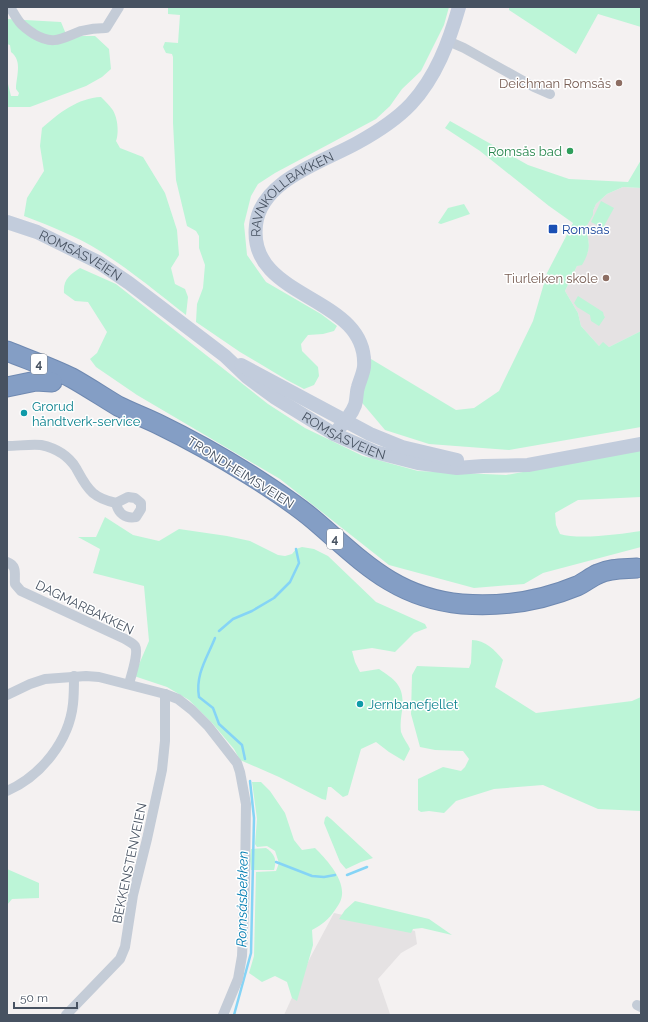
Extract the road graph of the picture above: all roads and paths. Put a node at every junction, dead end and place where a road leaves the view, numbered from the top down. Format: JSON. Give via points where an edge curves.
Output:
{"nodes":[{"id":1,"x":10,"y":7,"type":"edge"},
{"id":2,"x":119,"y":7,"type":"edge"},
{"id":3,"x":459,"y":7,"type":"edge"},
{"id":4,"x":448,"y":41,"type":"junction"},
{"id":5,"x":550,"y":94,"type":"dead end"},
{"id":6,"x":7,"y":222,"type":"edge"},
{"id":7,"x":7,"y":351,"type":"edge"},
{"id":8,"x":225,"y":356,"type":"junction"},
{"id":9,"x":7,"y":363,"type":"edge"},
{"id":10,"x":52,"y":382,"type":"junction"},
{"id":11,"x":7,"y":387,"type":"edge"},
{"id":12,"x":118,"y":405,"type":"junction"},
{"id":13,"x":341,"y":419,"type":"junction"},
{"id":14,"x":334,"y":434,"type":"junction"},
{"id":15,"x":641,"y":444,"type":"edge"},
{"id":16,"x":7,"y":446,"type":"edge"},
{"id":17,"x":483,"y":466,"type":"junction"},
{"id":18,"x":116,"y":503,"type":"dead end"},
{"id":19,"x":7,"y":562,"type":"edge"},
{"id":20,"x":639,"y":568,"type":"edge"},
{"id":21,"x":74,"y":676,"type":"junction"},
{"id":22,"x":129,"y":684,"type":"junction"},
{"id":23,"x":165,"y":694,"type":"junction"},
{"id":24,"x":7,"y":695,"type":"edge"},
{"id":25,"x":7,"y":791,"type":"edge"},
{"id":26,"x":66,"y":1015,"type":"edge"},
{"id":27,"x":223,"y":1015,"type":"edge"}],
"edges":[{"from":1,"to":2,"type":"street","via":[[20,25],[44,40],[58,40],[93,28],[106,28]]},
{"from":3,"to":4,"type":"street","name":"RAVNKOLLBAKKEN"},
{"from":4,"to":5,"type":"street"},
{"from":4,"to":13,"type":"street","name":"RAVNKOLLBAKKEN","via":[[419,95],[401,113],[365,139],[282,183],[261,206],[257,219],[256,241],[266,265],[280,279],[344,320],[358,339],[363,352],[362,376],[355,405]]},
{"from":6,"to":8,"type":"street","name":"ROMSÅSVEIEN","via":[[37,232],[98,262]]},
{"from":7,"to":12,"type":"highway","name":"TRONDHEIMSVEIEN","number":"4","via":[[72,378]]},
{"from":8,"to":13,"type":"street","name":"ROMSÅSVEIEN"},
{"from":8,"to":14,"type":"street","name":"ROMSÅSVEIEN","via":[[274,397]]},
{"from":9,"to":10,"type":"highway","name":"TRONDHEIMSVEIEN","number":"4"},
{"from":10,"to":11,"type":"highway","via":[[36,381]]},
{"from":10,"to":12,"type":"highway","name":"TRONDHEIMSVEIEN","number":"4"},
{"from":12,"to":20,"type":"highway","name":"TRONDHEIMSVEIEN","number":"4","via":[[177,433],[251,475],[298,507],[370,568],[388,580],[426,596],[449,602],[488,605],[525,601],[578,586],[602,583]]},
{"from":13,"to":14,"type":"street","name":"RAVNKOLLBAKKEN"},
{"from":13,"to":17,"type":"street","name":"ROMSÅSVEIEN","via":[[402,447]]},
{"from":14,"to":17,"type":"street","name":"ROMSÅSVEIEN","via":[[366,449],[403,460],[451,467]]},
{"from":15,"to":17,"type":"street","name":"ROMSÅSVEIEN","via":[[528,465]]},
{"from":16,"to":18,"type":"street","via":[[40,445],[60,452],[71,461],[90,491],[100,498]]},
{"from":19,"to":22,"type":"street","name":"DAGMARBAKKEN","via":[[15,568],[15,584],[21,591],[131,642],[136,649]]},
{"from":21,"to":22,"type":"street","via":[[99,677]]},
{"from":21,"to":24,"type":"street","via":[[45,679]]},
{"from":21,"to":25,"type":"street","via":[[70,721],[62,739],[51,757],[31,777]]},
{"from":22,"to":23,"type":"street"},
{"from":23,"to":26,"type":"street","name":"BEKKENSTENVEIEN","via":[[163,763],[133,895],[125,947],[120,959]]},
{"from":23,"to":27,"type":"street","via":[[178,699],[192,710],[237,763],[246,804],[242,956],[238,979]]}]}
